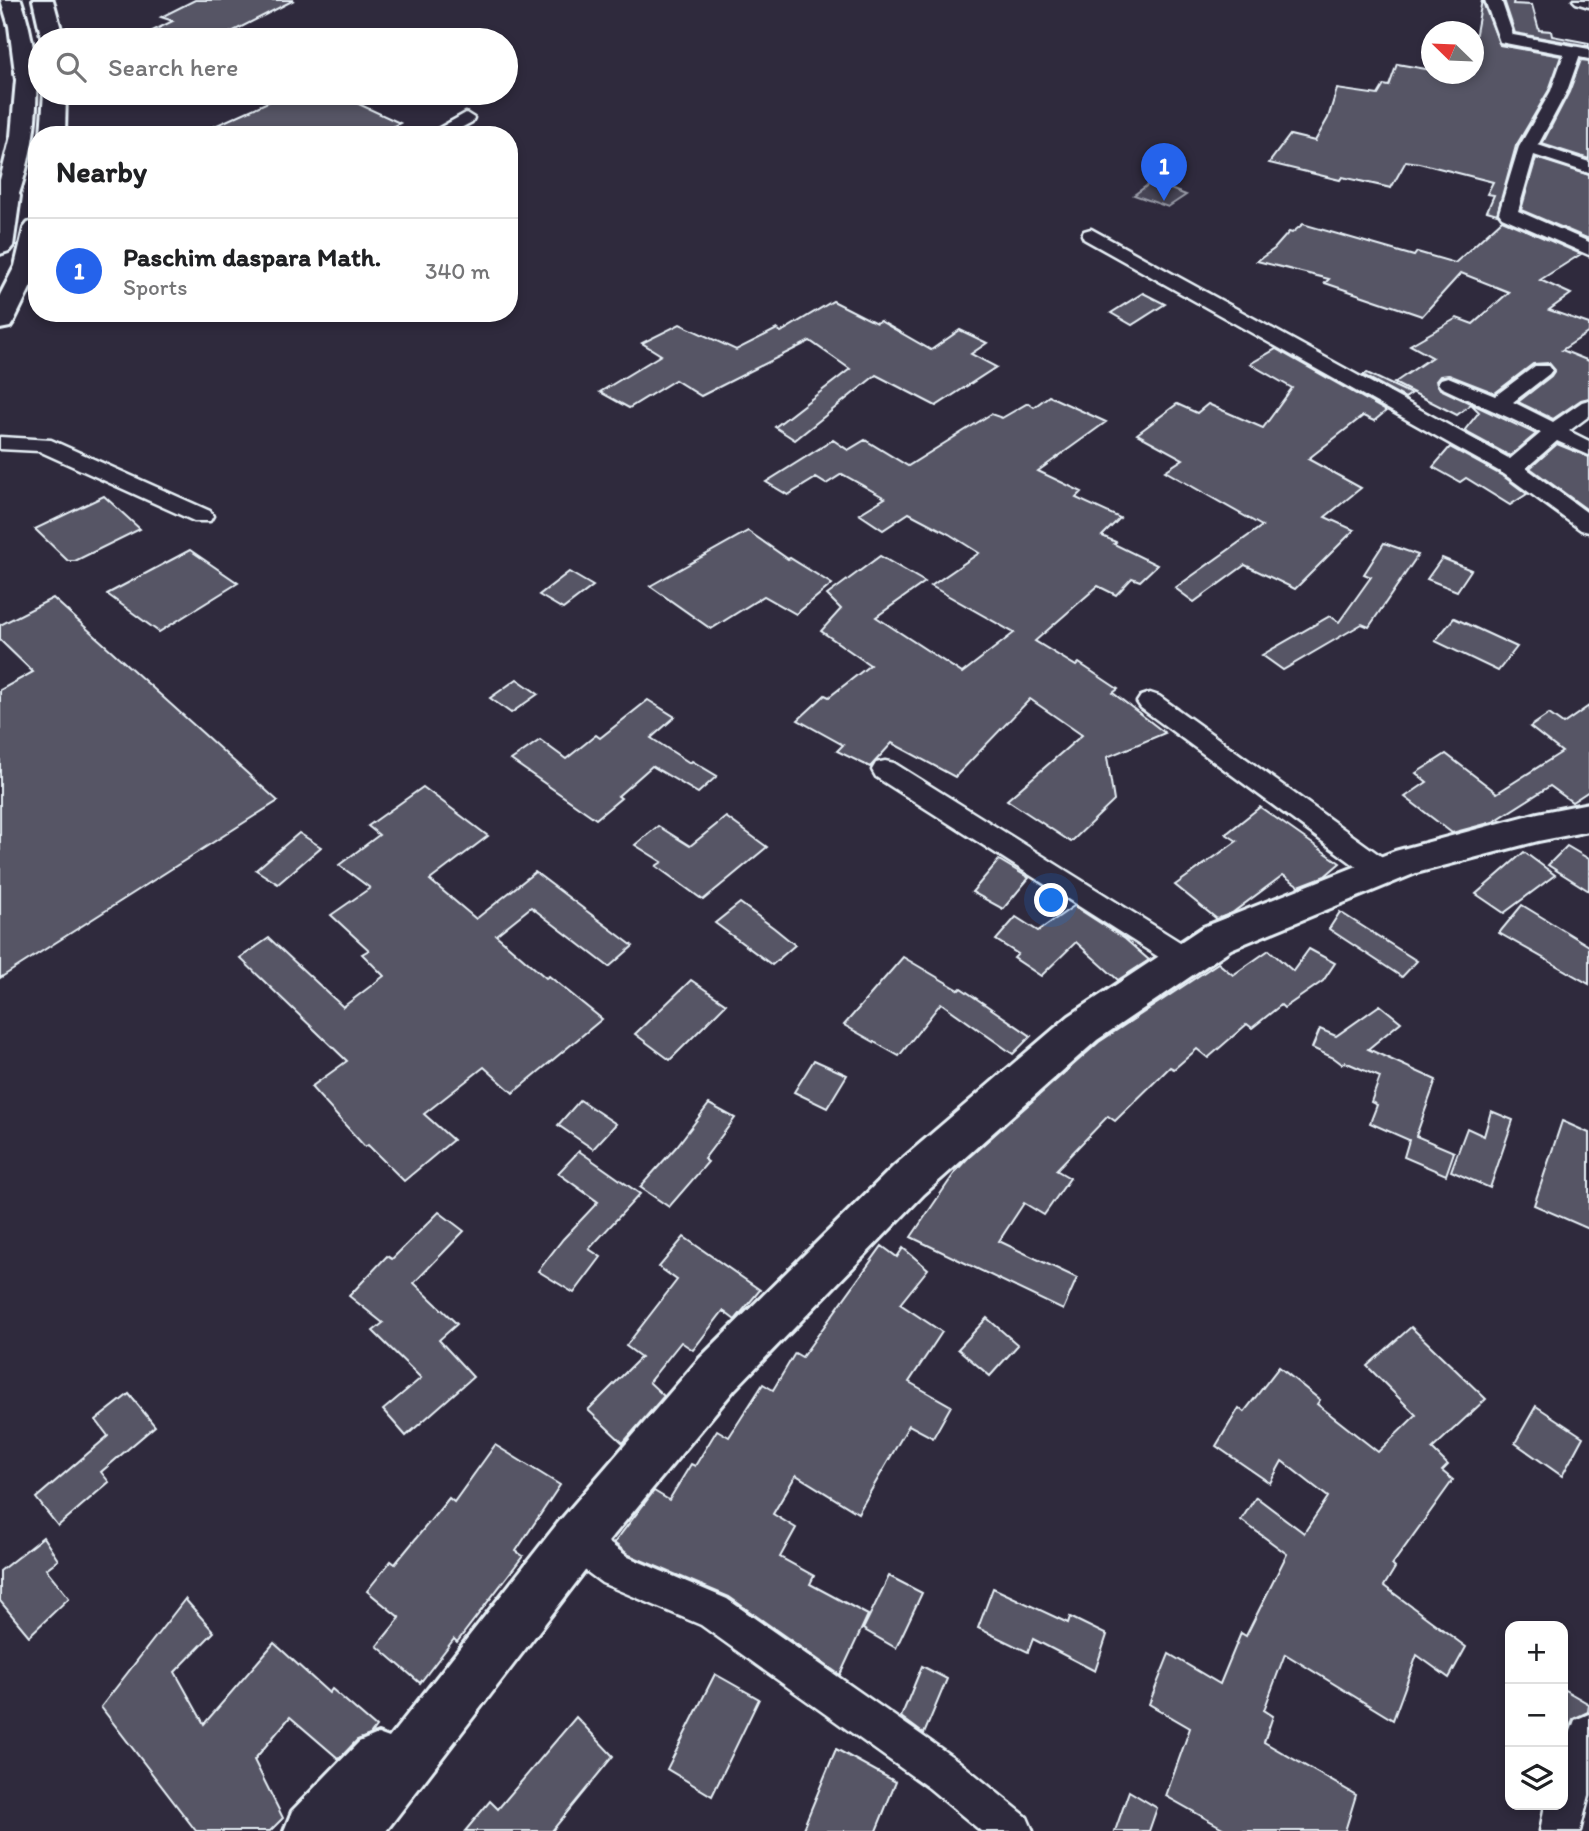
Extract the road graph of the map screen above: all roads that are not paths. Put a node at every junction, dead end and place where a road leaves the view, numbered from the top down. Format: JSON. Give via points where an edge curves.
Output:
{"nodes":[{"id":1,"x":11,"y":0,"type":"edge"},
{"id":2,"x":43,"y":0,"type":"edge"},
{"id":3,"x":1493,"y":0,"type":"edge"},
{"id":4,"x":1581,"y":0,"type":"edge"},
{"id":5,"x":1589,"y":2,"type":"edge"},
{"id":6,"x":50,"y":28,"type":"edge"},
{"id":7,"x":1581,"y":52,"type":"edge"},
{"id":8,"x":54,"y":105,"type":"edge"},
{"id":9,"x":467,"y":117,"type":"dead end"},
{"id":10,"x":53,"y":126,"type":"edge"},
{"id":11,"x":451,"y":126,"type":"edge"},
{"id":12,"x":1528,"y":147,"type":"junction"},
{"id":13,"x":1589,"y":168,"type":"edge"},
{"id":14,"x":4,"y":205,"type":"edge"},
{"id":15,"x":1091,"y":235,"type":"dead end"},
{"id":16,"x":0,"y":246,"type":"edge"},
{"id":17,"x":1589,"y":249,"type":"edge"},
{"id":18,"x":28,"y":266,"type":"edge"},
{"id":19,"x":0,"y":321,"type":"edge"},
{"id":20,"x":1542,"y":370,"type":"dead end"},
{"id":21,"x":1448,"y":383,"type":"dead end"},
{"id":22,"x":1499,"y":403,"type":"junction"},
{"id":23,"x":1589,"y":406,"type":"edge"},
{"id":24,"x":1555,"y":431,"type":"junction"},
{"id":25,"x":0,"y":443,"type":"edge"},
{"id":26,"x":1589,"y":449,"type":"edge"},
{"id":27,"x":1512,"y":468,"type":"junction"},
{"id":28,"x":202,"y":516,"type":"dead end"},
{"id":29,"x":1589,"y":525,"type":"edge"},
{"id":30,"x":1150,"y":702,"type":"dead end"},
{"id":31,"x":885,"y":770,"type":"dead end"},
{"id":32,"x":1589,"y":817,"type":"edge"},
{"id":33,"x":1382,"y":871,"type":"junction"},
{"id":34,"x":1186,"y":960,"type":"junction"},
{"id":35,"x":576,"y":1541,"type":"junction"},
{"id":36,"x":524,"y":1608,"type":"junction"},
{"id":37,"x":1589,"y":1734,"type":"edge"},
{"id":38,"x":312,"y":1831,"type":"edge"},
{"id":39,"x":351,"y":1831,"type":"edge"},
{"id":40,"x":1013,"y":1831,"type":"edge"},
{"id":41,"x":1560,"y":1831,"type":"edge"}],
"edges":[{"from":1,"to":14,"type":"main road","via":[[26,67],[26,103],[17,162]]},
{"from":2,"to":6,"type":"main road"},
{"from":3,"to":7,"type":"street","via":[[1506,39]]},
{"from":4,"to":5,"type":"street"},
{"from":7,"to":12,"type":"street"},
{"from":8,"to":10,"type":"main road"},
{"from":9,"to":11,"type":"street"},
{"from":12,"to":13,"type":"street"},
{"from":12,"to":17,"type":"street","via":[[1508,213]]},
{"from":14,"to":16,"type":"main road"},
{"from":15,"to":27,"type":"street"},
{"from":18,"to":19,"type":"main road"},
{"from":20,"to":22,"type":"street"},
{"from":21,"to":22,"type":"street"},
{"from":22,"to":24,"type":"street"},
{"from":23,"to":24,"type":"street"},
{"from":24,"to":26,"type":"street"},
{"from":24,"to":27,"type":"street"},
{"from":25,"to":28,"type":"street","via":[[43,445]]},
{"from":27,"to":29,"type":"street"},
{"from":30,"to":33,"type":"street"},
{"from":31,"to":34,"type":"street"},
{"from":32,"to":33,"type":"main road"},
{"from":33,"to":34,"type":"main road","via":[[1217,938]]},
{"from":34,"to":35,"type":"main road","via":[[1083,1028],[909,1180],[717,1374]]},
{"from":35,"to":36,"type":"main road"},
{"from":35,"to":40,"type":"street","via":[[615,1570],[714,1612],[933,1766]]},
{"from":36,"to":38,"type":"main road"},
{"from":36,"to":39,"type":"main road"},
{"from":37,"to":41,"type":"street"}]}
